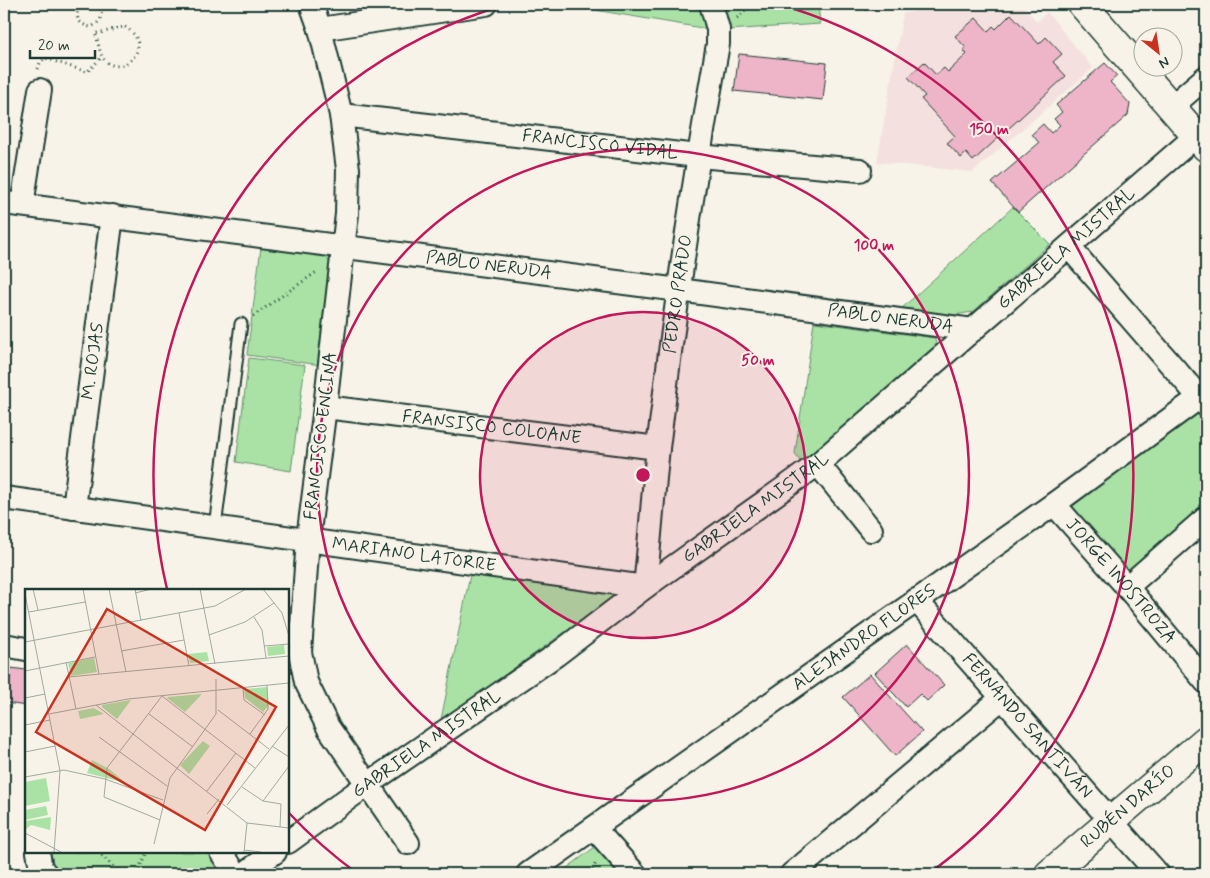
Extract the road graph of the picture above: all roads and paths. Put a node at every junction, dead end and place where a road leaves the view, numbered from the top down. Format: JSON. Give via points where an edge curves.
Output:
{"nodes":[{"id":1,"x":83,"y":4,"type":"edge"},
{"id":2,"x":96,"y":4,"type":"edge"},
{"id":3,"x":311,"y":4,"type":"edge"},
{"id":4,"x":486,"y":4,"type":"edge"},
{"id":5,"x":710,"y":4,"type":"edge"},
{"id":6,"x":1082,"y":4,"type":"edge"},
{"id":7,"x":91,"y":27,"type":"junction"},
{"id":8,"x":320,"y":29,"type":"junction"},
{"id":9,"x":95,"y":33,"type":"junction"},
{"id":10,"x":102,"y":56,"type":"junction"},
{"id":11,"x":1206,"y":77,"type":"edge"},
{"id":12,"x":40,"y":90,"type":"joint"},
{"id":13,"x":1171,"y":107,"type":"junction"},
{"id":14,"x":341,"y":115,"type":"junction"},
{"id":15,"x":1201,"y":141,"type":"edge"},
{"id":16,"x":698,"y":156,"type":"junction"},
{"id":17,"x":860,"y":170,"type":"dead end"},
{"id":18,"x":13,"y":204,"type":"edge"},
{"id":19,"x":112,"y":216,"type":"junction"},
{"id":20,"x":342,"y":247,"type":"junction"},
{"id":21,"x":1069,"y":247,"type":"junction"},
{"id":22,"x":319,"y":270,"type":"dead end"},
{"id":23,"x":679,"y":290,"type":"junction"},
{"id":24,"x":241,"y":324,"type":"joint"},
{"id":25,"x":973,"y":330,"type":"junction"},
{"id":26,"x":1203,"y":401,"type":"edge"},
{"id":27,"x":325,"y":407,"type":"junction"},
{"id":28,"x":658,"y":448,"type":"junction"},
{"id":29,"x":818,"y":464,"type":"junction"},
{"id":30,"x":4,"y":498,"type":"edge"},
{"id":31,"x":1054,"y":504,"type":"junction"},
{"id":32,"x":74,"y":508,"type":"junction"},
{"id":33,"x":1206,"y":518,"type":"edge"},
{"id":34,"x":215,"y":527,"type":"junction"},
{"id":35,"x":871,"y":530,"type":"dead end"},
{"id":36,"x":308,"y":539,"type":"junction"},
{"id":37,"x":645,"y":587,"type":"junction"},
{"id":38,"x":1127,"y":587,"type":"junction"},
{"id":39,"x":916,"y":600,"type":"junction"},
{"id":40,"x":4,"y":645,"type":"edge"},
{"id":41,"x":25,"y":649,"type":"edge"},
{"id":42,"x":297,"y":681,"type":"edge"},
{"id":43,"x":1206,"y":682,"type":"edge"},
{"id":44,"x":1002,"y":698,"type":"junction"},
{"id":45,"x":1206,"y":740,"type":"edge"},
{"id":46,"x":368,"y":784,"type":"junction"},
{"id":47,"x":1111,"y":821,"type":"junction"},
{"id":48,"x":594,"y":828,"type":"junction"},
{"id":49,"x":289,"y":841,"type":"edge"},
{"id":50,"x":408,"y":844,"type":"dead end"},
{"id":51,"x":38,"y":853,"type":"edge"},
{"id":52,"x":99,"y":853,"type":"edge"},
{"id":53,"x":146,"y":853,"type":"edge"},
{"id":54,"x":222,"y":853,"type":"edge"},
{"id":55,"x":274,"y":853,"type":"edge"},
{"id":56,"x":46,"y":874,"type":"edge"},
{"id":57,"x":121,"y":874,"type":"edge"},
{"id":58,"x":137,"y":874,"type":"edge"},
{"id":59,"x":236,"y":874,"type":"edge"},
{"id":60,"x":244,"y":874,"type":"edge"},
{"id":61,"x":528,"y":874,"type":"edge"},
{"id":62,"x":635,"y":874,"type":"edge"},
{"id":63,"x":792,"y":874,"type":"edge"},
{"id":64,"x":1049,"y":874,"type":"edge"},
{"id":65,"x":1158,"y":874,"type":"edge"}],
"edges":[{"from":1,"to":7,"type":"path","via":[[78,10],[78,18],[83,25]]},
{"from":2,"to":7,"type":"path","via":[[102,16],[99,23]]},
{"from":3,"to":8,"type":"street","name":"FRANCISCO ENCINA"},
{"from":4,"to":8,"type":"street"},
{"from":5,"to":16,"type":"street","name":"PEDRO PRADO","via":[[718,29],[718,44]]},
{"from":6,"to":13,"type":"street"},
{"from":7,"to":9,"type":"path"},
{"from":8,"to":14,"type":"street","name":"FRANCISCO ENCINA"},
{"from":9,"to":10,"type":"path"},
{"from":9,"to":10,"type":"path","via":[[125,27],[137,40],[137,53],[128,63],[115,65]]},
{"from":10,"to":12,"type":"path","via":[[87,72],[45,58],[37,75]]},
{"from":11,"to":13,"type":"street"},
{"from":12,"to":18,"type":"street"},
{"from":13,"to":15,"type":"street"},
{"from":14,"to":16,"type":"street","name":"FRANCISCO VIDAL"},
{"from":14,"to":20,"type":"street","name":"FRANCISCO ENCINA","via":[[348,169]]},
{"from":15,"to":21,"type":"street","name":"GABRIELA MISTRAL"},
{"from":16,"to":17,"type":"street","name":"FRANCISCO VIDAL"},
{"from":16,"to":23,"type":"street","name":"PEDRO PRADO"},
{"from":18,"to":19,"type":"street","name":"PABLO NERUDA"},
{"from":19,"to":20,"type":"street","name":"PABLO NERUDA"},
{"from":19,"to":32,"type":"street","name":"M. ROJAS"},
{"from":20,"to":23,"type":"street","name":"PABLO NERUDA"},
{"from":20,"to":27,"type":"street","name":"FRANCISCO ENCINA"},
{"from":21,"to":25,"type":"street","name":"GABRIELA MISTRAL"},
{"from":21,"to":26,"type":"street"},
{"from":22,"to":24,"type":"path"},
{"from":23,"to":25,"type":"street","name":"PABLO NERUDA"},
{"from":23,"to":28,"type":"street","name":"PEDRO PRADO"},
{"from":24,"to":34,"type":"lane"},
{"from":25,"to":29,"type":"street","name":"GABRIELA MISTRAL"},
{"from":26,"to":31,"type":"street","name":"ALEJANDRO FLORES"},
{"from":27,"to":28,"type":"street","name":"FRANSISCO COLOANE"},
{"from":27,"to":36,"type":"street","name":"FRANCISCO ENCINA"},
{"from":28,"to":37,"type":"street","name":"PEDRO PRADO"},
{"from":29,"to":35,"type":"street"},
{"from":29,"to":37,"type":"street","name":"GABRIELA MISTRAL"},
{"from":30,"to":32,"type":"street","name":"MARIANO LATORRE"},
{"from":31,"to":38,"type":"street","name":"JORGE INOSTROZA"},
{"from":31,"to":39,"type":"street","name":"ALEJANDRO FLORES"},
{"from":32,"to":34,"type":"street","name":"MARIANO LATORRE"},
{"from":33,"to":38,"type":"street"},
{"from":34,"to":36,"type":"street","name":"MARIANO LATORRE"},
{"from":36,"to":37,"type":"street","name":"MARIANO LATORRE"},
{"from":36,"to":42,"type":"street","name":"FRANCISCO ENCINA"},
{"from":37,"to":46,"type":"street","name":"GABRIELA MISTRAL","via":[[556,655]]},
{"from":38,"to":43,"type":"street","name":"JORGE INOSTROZA"},
{"from":39,"to":44,"type":"street","name":"FERNANDO SANTIVÁN"},
{"from":39,"to":48,"type":"street","name":"ALEJANDRO FLORES"},
{"from":40,"to":41,"type":"street"},
{"from":42,"to":46,"type":"street","name":"FRANCISCO ENCINA"},
{"from":44,"to":47,"type":"street","name":"FERNANDO SANTIVÁN"},
{"from":44,"to":63,"type":"street"},
{"from":45,"to":47,"type":"street","name":"RUBÉN DARÍO"},
{"from":46,"to":49,"type":"street","name":"GABRIELA MISTRAL"},
{"from":46,"to":50,"type":"street","name":"FRANCISCO ENCINA"},
{"from":47,"to":64,"type":"street","name":"RUBÉN DARÍO"},
{"from":47,"to":65,"type":"street","name":"FERNANDO SANTIVÁN"},
{"from":48,"to":61,"type":"street","name":"ALEJANDRO FLORES"},
{"from":48,"to":62,"type":"street"},
{"from":51,"to":56,"type":"street","via":[[41,868]]},
{"from":52,"to":57,"type":"path"},
{"from":53,"to":58,"type":"path"},
{"from":54,"to":59,"type":"street"},
{"from":55,"to":60,"type":"street"}]}
